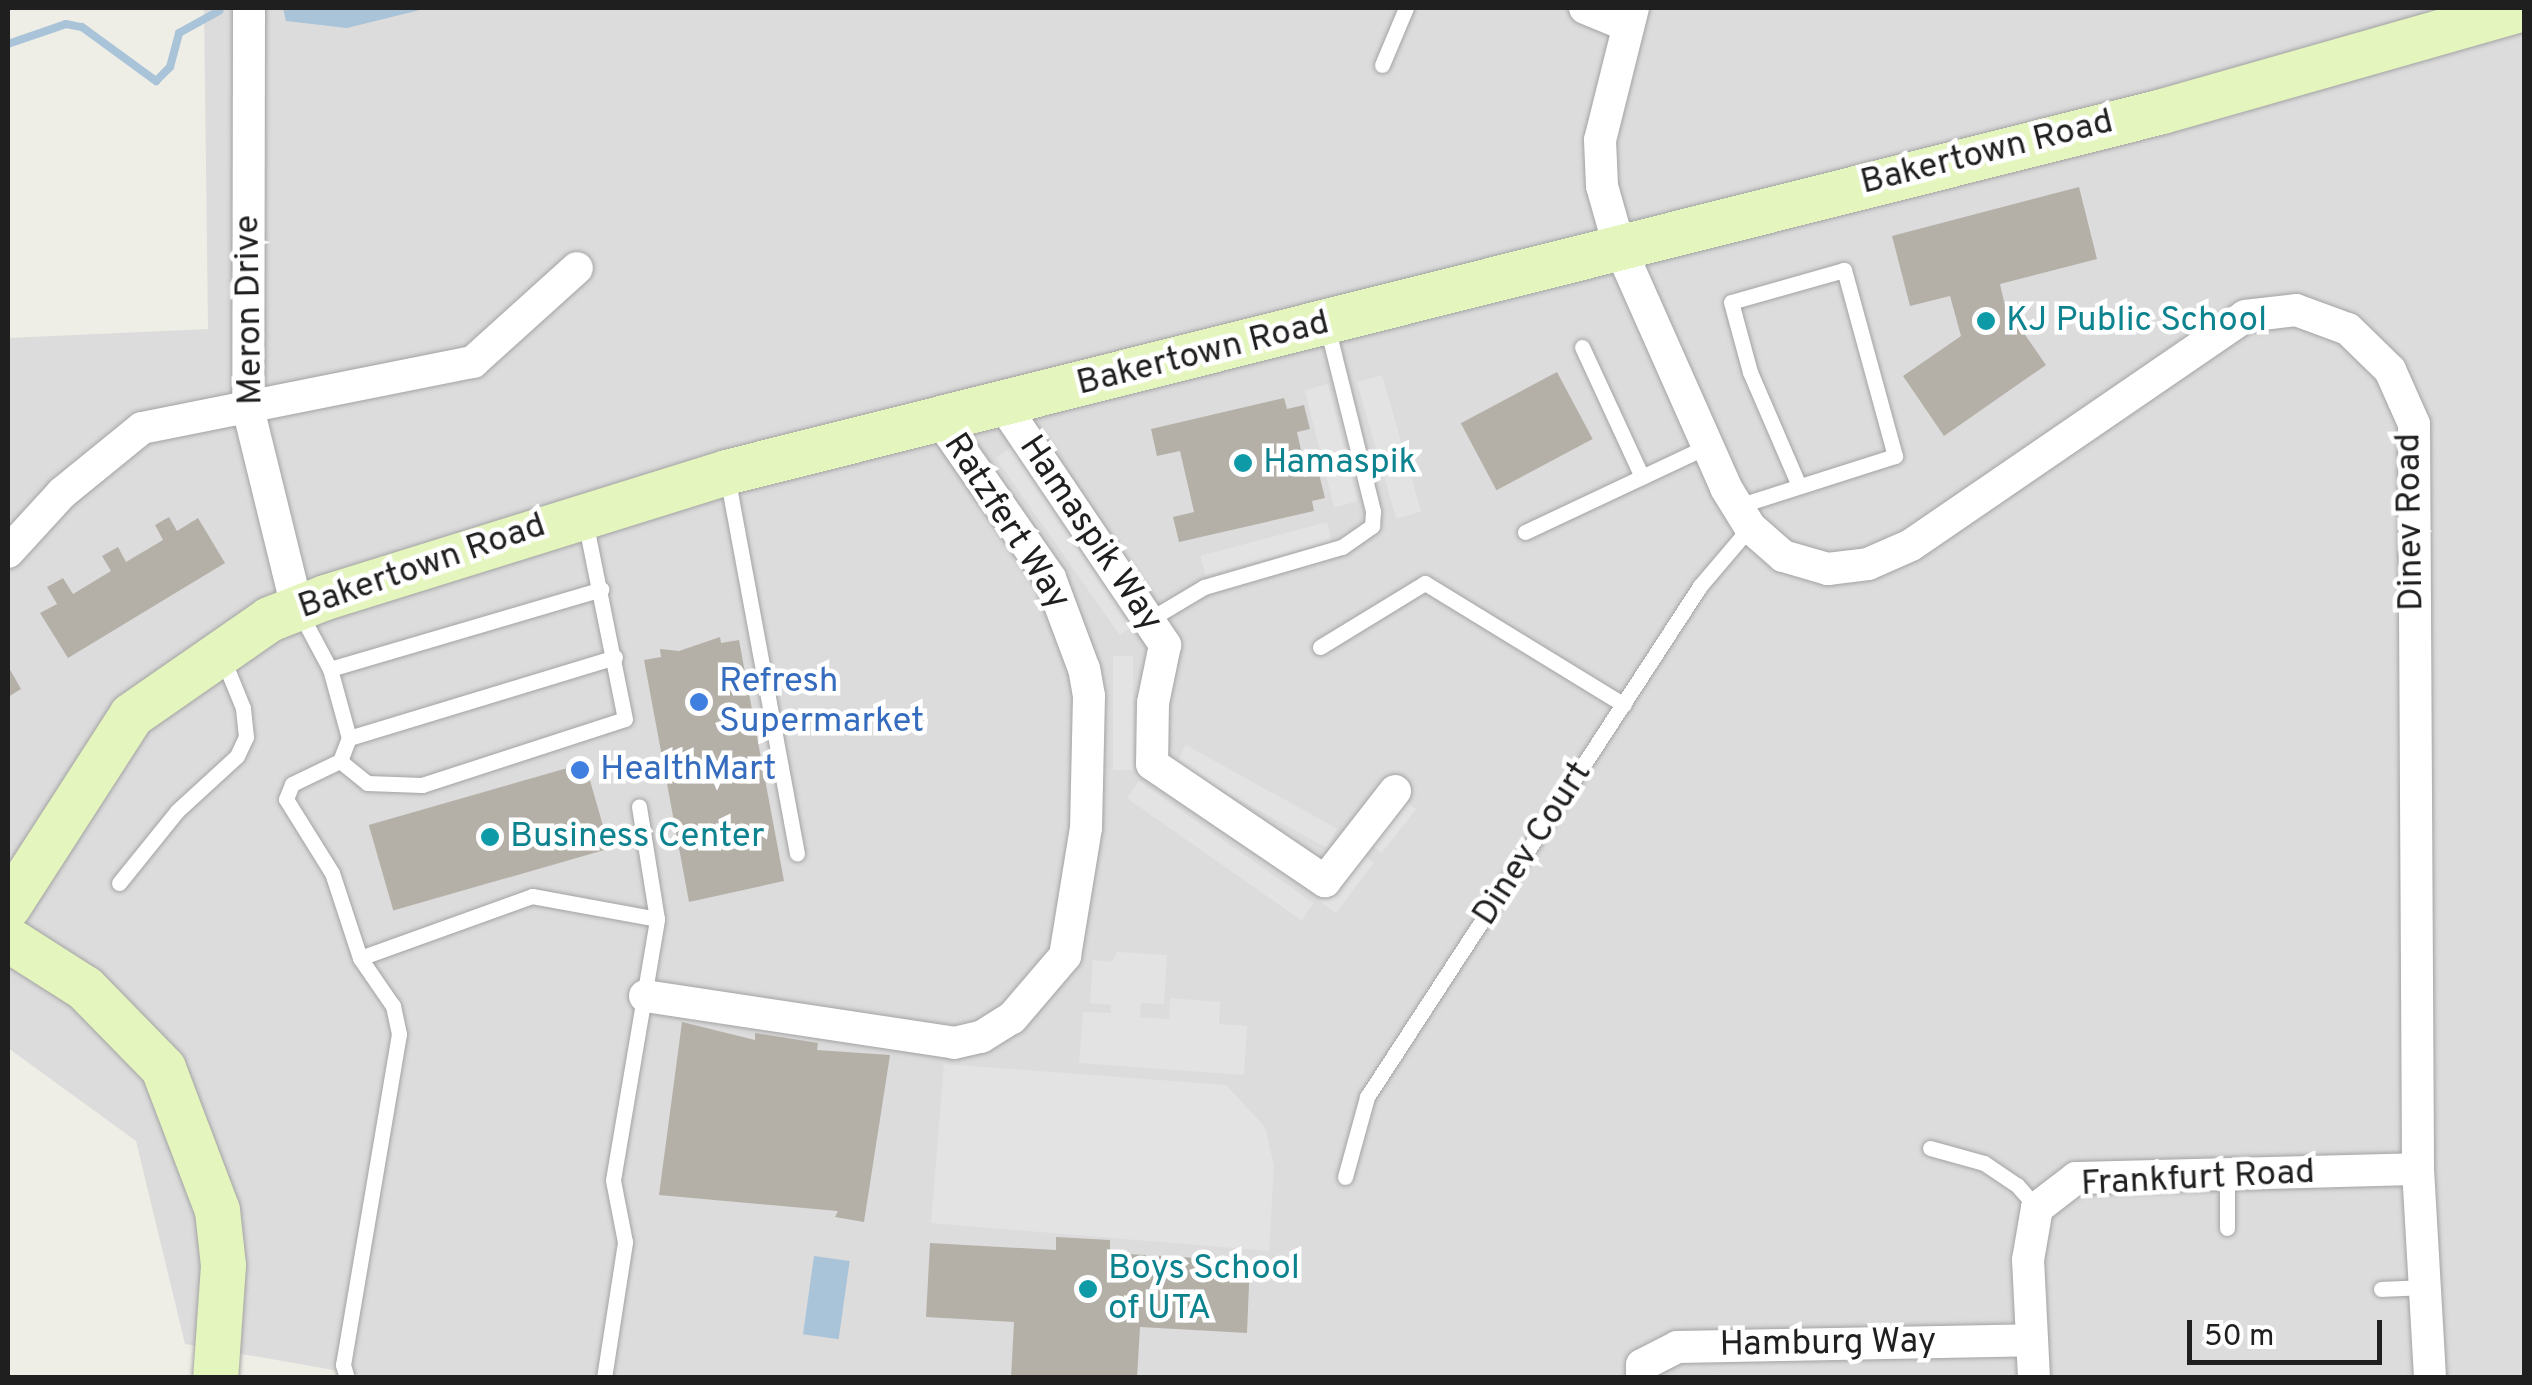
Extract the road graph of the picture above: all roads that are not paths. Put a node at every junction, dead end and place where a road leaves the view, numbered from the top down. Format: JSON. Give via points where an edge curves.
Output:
{"nodes":[{"id":1,"x":249,"y":8,"type":"edge"},
{"id":2,"x":1406,"y":8,"type":"edge"},
{"id":3,"x":1585,"y":8,"type":"edge"},
{"id":4,"x":2524,"y":8,"type":"edge"},
{"id":5,"x":1629,"y":16,"type":"edge"},
{"id":6,"x":1382,"y":65,"type":"dead end"},
{"id":7,"x":1618,"y":246,"type":"junction"},
{"id":8,"x":577,"y":268,"type":"dead end"},
{"id":9,"x":1326,"y":322,"type":"junction"},
{"id":10,"x":1582,"y":347,"type":"dead end"},
{"id":11,"x":1002,"y":403,"type":"junction"},
{"id":12,"x":248,"y":408,"type":"junction"},
{"id":13,"x":938,"y":418,"type":"junction"},
{"id":14,"x":1710,"y":445,"type":"junction"},
{"id":15,"x":726,"y":472,"type":"junction"},
{"id":16,"x":1642,"y":477,"type":"junction"},
{"id":17,"x":1799,"y":486,"type":"junction"},
{"id":18,"x":583,"y":513,"type":"junction"},
{"id":19,"x":1744,"y":517,"type":"junction"},
{"id":20,"x":1525,"y":532,"type":"dead end"},
{"id":21,"x":8,"y":552,"type":"edge"},
{"id":22,"x":602,"y":589,"type":"junction"},
{"id":23,"x":297,"y":608,"type":"junction"},
{"id":24,"x":1152,"y":618,"type":"junction"},
{"id":25,"x":1320,"y":647,"type":"dead end"},
{"id":26,"x":220,"y":651,"type":"junction"},
{"id":27,"x":615,"y":657,"type":"junction"},
{"id":28,"x":330,"y":669,"type":"junction"},
{"id":29,"x":1624,"y":704,"type":"junction"},
{"id":30,"x":349,"y":738,"type":"junction"},
{"id":31,"x":340,"y":761,"type":"junction"},
{"id":32,"x":1395,"y":791,"type":"dead end"},
{"id":33,"x":639,"y":806,"type":"dead end"},
{"id":34,"x":798,"y":854,"type":"dead end"},
{"id":35,"x":119,"y":883,"type":"dead end"},
{"id":36,"x":8,"y":906,"type":"edge"},
{"id":37,"x":657,"y":918,"type":"junction"},
{"id":38,"x":8,"y":938,"type":"edge"},
{"id":39,"x":360,"y":958,"type":"junction"},
{"id":40,"x":646,"y":996,"type":"junction"},
{"id":41,"x":1930,"y":1148,"type":"dead end"},
{"id":42,"x":2418,"y":1169,"type":"junction"},
{"id":43,"x":2228,"y":1174,"type":"junction"},
{"id":44,"x":1345,"y":1177,"type":"dead end"},
{"id":45,"x":2036,"y":1208,"type":"junction"},
{"id":46,"x":2226,"y":1228,"type":"dead end"},
{"id":47,"x":2425,"y":1287,"type":"junction"},
{"id":48,"x":2382,"y":1289,"type":"dead end"},
{"id":49,"x":2032,"y":1340,"type":"junction"},
{"id":50,"x":341,"y":1373,"type":"edge"},
{"id":51,"x":216,"y":1378,"type":"edge"},
{"id":52,"x":604,"y":1378,"type":"edge"},
{"id":53,"x":1642,"y":1378,"type":"edge"},
{"id":54,"x":2034,"y":1378,"type":"edge"},
{"id":55,"x":2430,"y":1378,"type":"edge"}],
"edges":[{"from":1,"to":12,"type":"street","name":"Meron Drive"},
{"from":2,"to":6,"type":"lane"},
{"from":3,"to":5,"type":"street"},
{"from":4,"to":7,"type":"street","name":"Bakertown Road","via":[[2162,111]]},
{"from":5,"to":7,"type":"street","name":"Dinev Road","via":[[1600,140],[1602,186]]},
{"from":7,"to":9,"type":"street","name":"Bakertown Road"},
{"from":7,"to":14,"type":"street","name":"Dinev Road"},
{"from":8,"to":12,"type":"street","via":[[472,362]]},
{"from":9,"to":11,"type":"street","name":"Bakertown Road"},
{"from":9,"to":24,"type":"lane","via":[[1374,512],[1372,526],[1342,547],[1204,587]]},
{"from":10,"to":16,"type":"lane"},
{"from":11,"to":13,"type":"street","name":"Bakertown Road"},
{"from":11,"to":24,"type":"street","name":"Hamaspik Way"},
{"from":12,"to":21,"type":"street","via":[[142,428],[62,493]]},
{"from":12,"to":23,"type":"street","name":"Meron Drive"},
{"from":13,"to":15,"type":"street","name":"Bakertown Road"},
{"from":13,"to":40,"type":"street","name":"Ratzfert Way","via":[[1050,578],[1071,622],[1089,696],[1086,828],[1066,956],[1012,1018],[981,1038],[954,1042]]},
{"from":14,"to":16,"type":"lane"},
{"from":14,"to":19,"type":"street","name":"Dinev Road"},
{"from":15,"to":18,"type":"street","name":"Bakertown Road"},
{"from":15,"to":34,"type":"lane"},
{"from":16,"to":20,"type":"lane"},
{"from":17,"to":17,"type":"lane","via":[[1894,456],[1844,270],[1730,302],[1750,372]]},
{"from":17,"to":19,"type":"lane"},
{"from":18,"to":22,"type":"lane"},
{"from":18,"to":23,"type":"street","name":"Bakertown Road"},
{"from":19,"to":29,"type":"lane","name":"Dinev Court"},
{"from":19,"to":42,"type":"street","name":"Dinev Road","via":[[1784,556],[1828,569],[1868,564],[1910,545],[2244,316],[2296,310],[2356,336],[2390,370],[2414,424]]},
{"from":22,"to":27,"type":"lane"},
{"from":22,"to":28,"type":"lane"},
{"from":23,"to":26,"type":"street","name":"Bakertown Road"},
{"from":23,"to":28,"type":"lane"},
{"from":24,"to":32,"type":"street","name":"Hamaspik Way","via":[[1165,645],[1153,703],[1152,764],[1326,881]]},
{"from":25,"to":29,"type":"lane","via":[[1425,583]]},
{"from":26,"to":35,"type":"lane","via":[[243,708],[246,737],[237,756],[177,810]]},
{"from":26,"to":36,"type":"street","name":"Bakertown Road","via":[[132,715]]},
{"from":27,"to":30,"type":"lane"},
{"from":27,"to":31,"type":"lane","via":[[624,719],[422,786],[367,783]]},
{"from":28,"to":30,"type":"lane"},
{"from":29,"to":44,"type":"lane","name":"Dinev Court","via":[[1367,1097]]},
{"from":30,"to":31,"type":"lane"},
{"from":31,"to":39,"type":"lane","via":[[292,784],[286,798],[332,874]]},
{"from":33,"to":37,"type":"lane"},
{"from":37,"to":39,"type":"lane","via":[[532,896]]},
{"from":37,"to":40,"type":"lane"},
{"from":38,"to":51,"type":"street","via":[[85,988],[163,1068],[217,1210],[223,1265]]},
{"from":39,"to":50,"type":"lane","via":[[394,1006],[400,1034]]},
{"from":40,"to":52,"type":"lane","via":[[613,1180],[625,1242]]},
{"from":41,"to":45,"type":"lane","via":[[1984,1164],[2018,1185]]},
{"from":42,"to":43,"type":"street","name":"Frankfurt Road"},
{"from":42,"to":47,"type":"street","name":"Dinev Road"},
{"from":43,"to":45,"type":"street","name":"Frankfurt Road","via":[[2076,1178]]},
{"from":43,"to":46,"type":"lane"},
{"from":45,"to":49,"type":"street","name":"Frankfurt Road","via":[[2028,1260]]},
{"from":47,"to":48,"type":"lane"},
{"from":47,"to":55,"type":"street","name":"Dinev Road"},
{"from":49,"to":53,"type":"street","name":"Hamburg Way","via":[[1663,1350],[1642,1365]]},
{"from":49,"to":54,"type":"street","name":"Frankfurt Road"}]}
